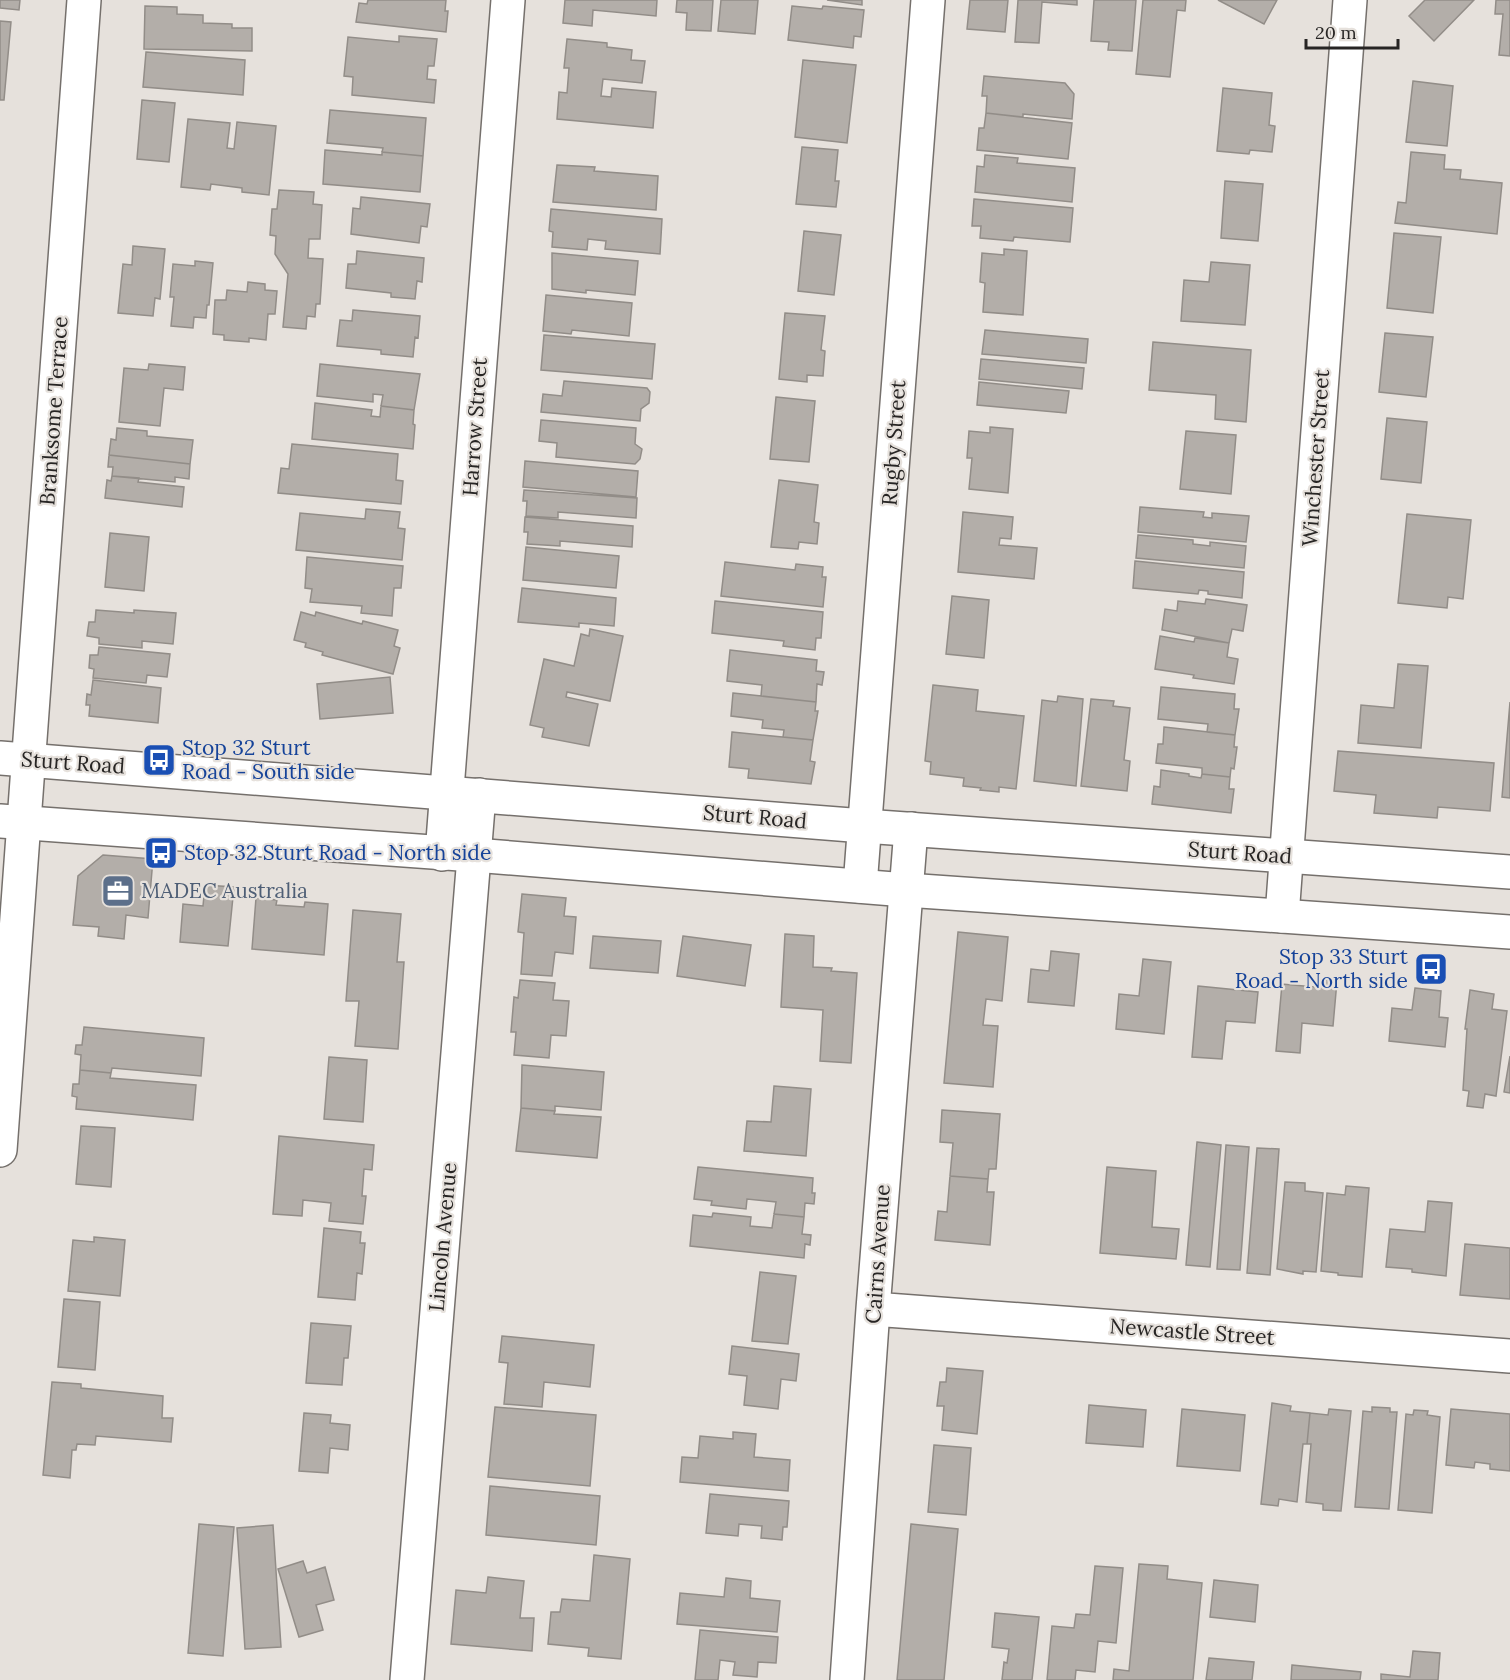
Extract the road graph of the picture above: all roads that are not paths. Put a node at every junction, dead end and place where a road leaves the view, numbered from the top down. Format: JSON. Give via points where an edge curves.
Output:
{"nodes":[{"id":1,"x":84,"y":0,"type":"edge"},
{"id":2,"x":508,"y":0,"type":"edge"},
{"id":3,"x":928,"y":0,"type":"edge"},
{"id":4,"x":1350,"y":0,"type":"edge"},
{"id":5,"x":15,"y":759,"type":"edge"},
{"id":6,"x":446,"y":792,"type":"junction"},
{"id":7,"x":479,"y":795,"type":"junction"},
{"id":8,"x":12,"y":822,"type":"edge"},
{"id":9,"x":864,"y":826,"type":"junction"},
{"id":10,"x":911,"y":829,"type":"junction"},
{"id":11,"x":442,"y":854,"type":"junction"},
{"id":12,"x":474,"y":855,"type":"junction"},
{"id":13,"x":1287,"y":857,"type":"junction"},
{"id":14,"x":1510,"y":872,"type":"edge"},
{"id":15,"x":860,"y":886,"type":"junction"},
{"id":16,"x":906,"y":890,"type":"junction"},
{"id":17,"x":1282,"y":916,"type":"junction"},
{"id":18,"x":1510,"y":932,"type":"edge"},
{"id":19,"x":0,"y":1150,"type":"edge"},
{"id":20,"x":873,"y":1309,"type":"junction"},
{"id":21,"x":1510,"y":1356,"type":"edge"},
{"id":22,"x":407,"y":1680,"type":"edge"},
{"id":23,"x":847,"y":1680,"type":"edge"}],
"edges":[{"from":1,"to":5,"type":"street","name":"Branksome Terrace"},
{"from":2,"to":6,"type":"street","name":"Harrow Street"},
{"from":3,"to":9,"type":"street","name":"Rugby Street"},
{"from":4,"to":13,"type":"street","name":"Winchester Street"},
{"from":5,"to":6,"type":"street","name":"Sturt Road"},
{"from":5,"to":8,"type":"street","name":"Branksome Terrace"},
{"from":6,"to":7,"type":"street","name":"Sturt Road"},
{"from":6,"to":11,"type":"street","name":"Harrow Street"},
{"from":7,"to":9,"type":"street","name":"Sturt Road"},
{"from":7,"to":12,"type":"street","name":"Lincoln Avenue"},
{"from":8,"to":11,"type":"street"},
{"from":8,"to":19,"type":"street","name":"Branksome Terrace"},
{"from":9,"to":10,"type":"street","name":"Sturt Road"},
{"from":9,"to":15,"type":"street","name":"Rugby Street"},
{"from":10,"to":13,"type":"street","name":"Sturt Road"},
{"from":10,"to":16,"type":"street","name":"Cairns Avenue"},
{"from":11,"to":12,"type":"street"},
{"from":12,"to":15,"type":"street"},
{"from":12,"to":22,"type":"street","name":"Lincoln Avenue"},
{"from":13,"to":14,"type":"street","name":"Sturt Road"},
{"from":13,"to":17,"type":"street","name":"Winchester Street"},
{"from":15,"to":16,"type":"street"},
{"from":16,"to":17,"type":"street"},
{"from":16,"to":20,"type":"street","name":"Cairns Avenue"},
{"from":17,"to":18,"type":"street"},
{"from":20,"to":21,"type":"street","name":"Newcastle Street"},
{"from":20,"to":23,"type":"street","name":"Cairns Avenue"}]}
